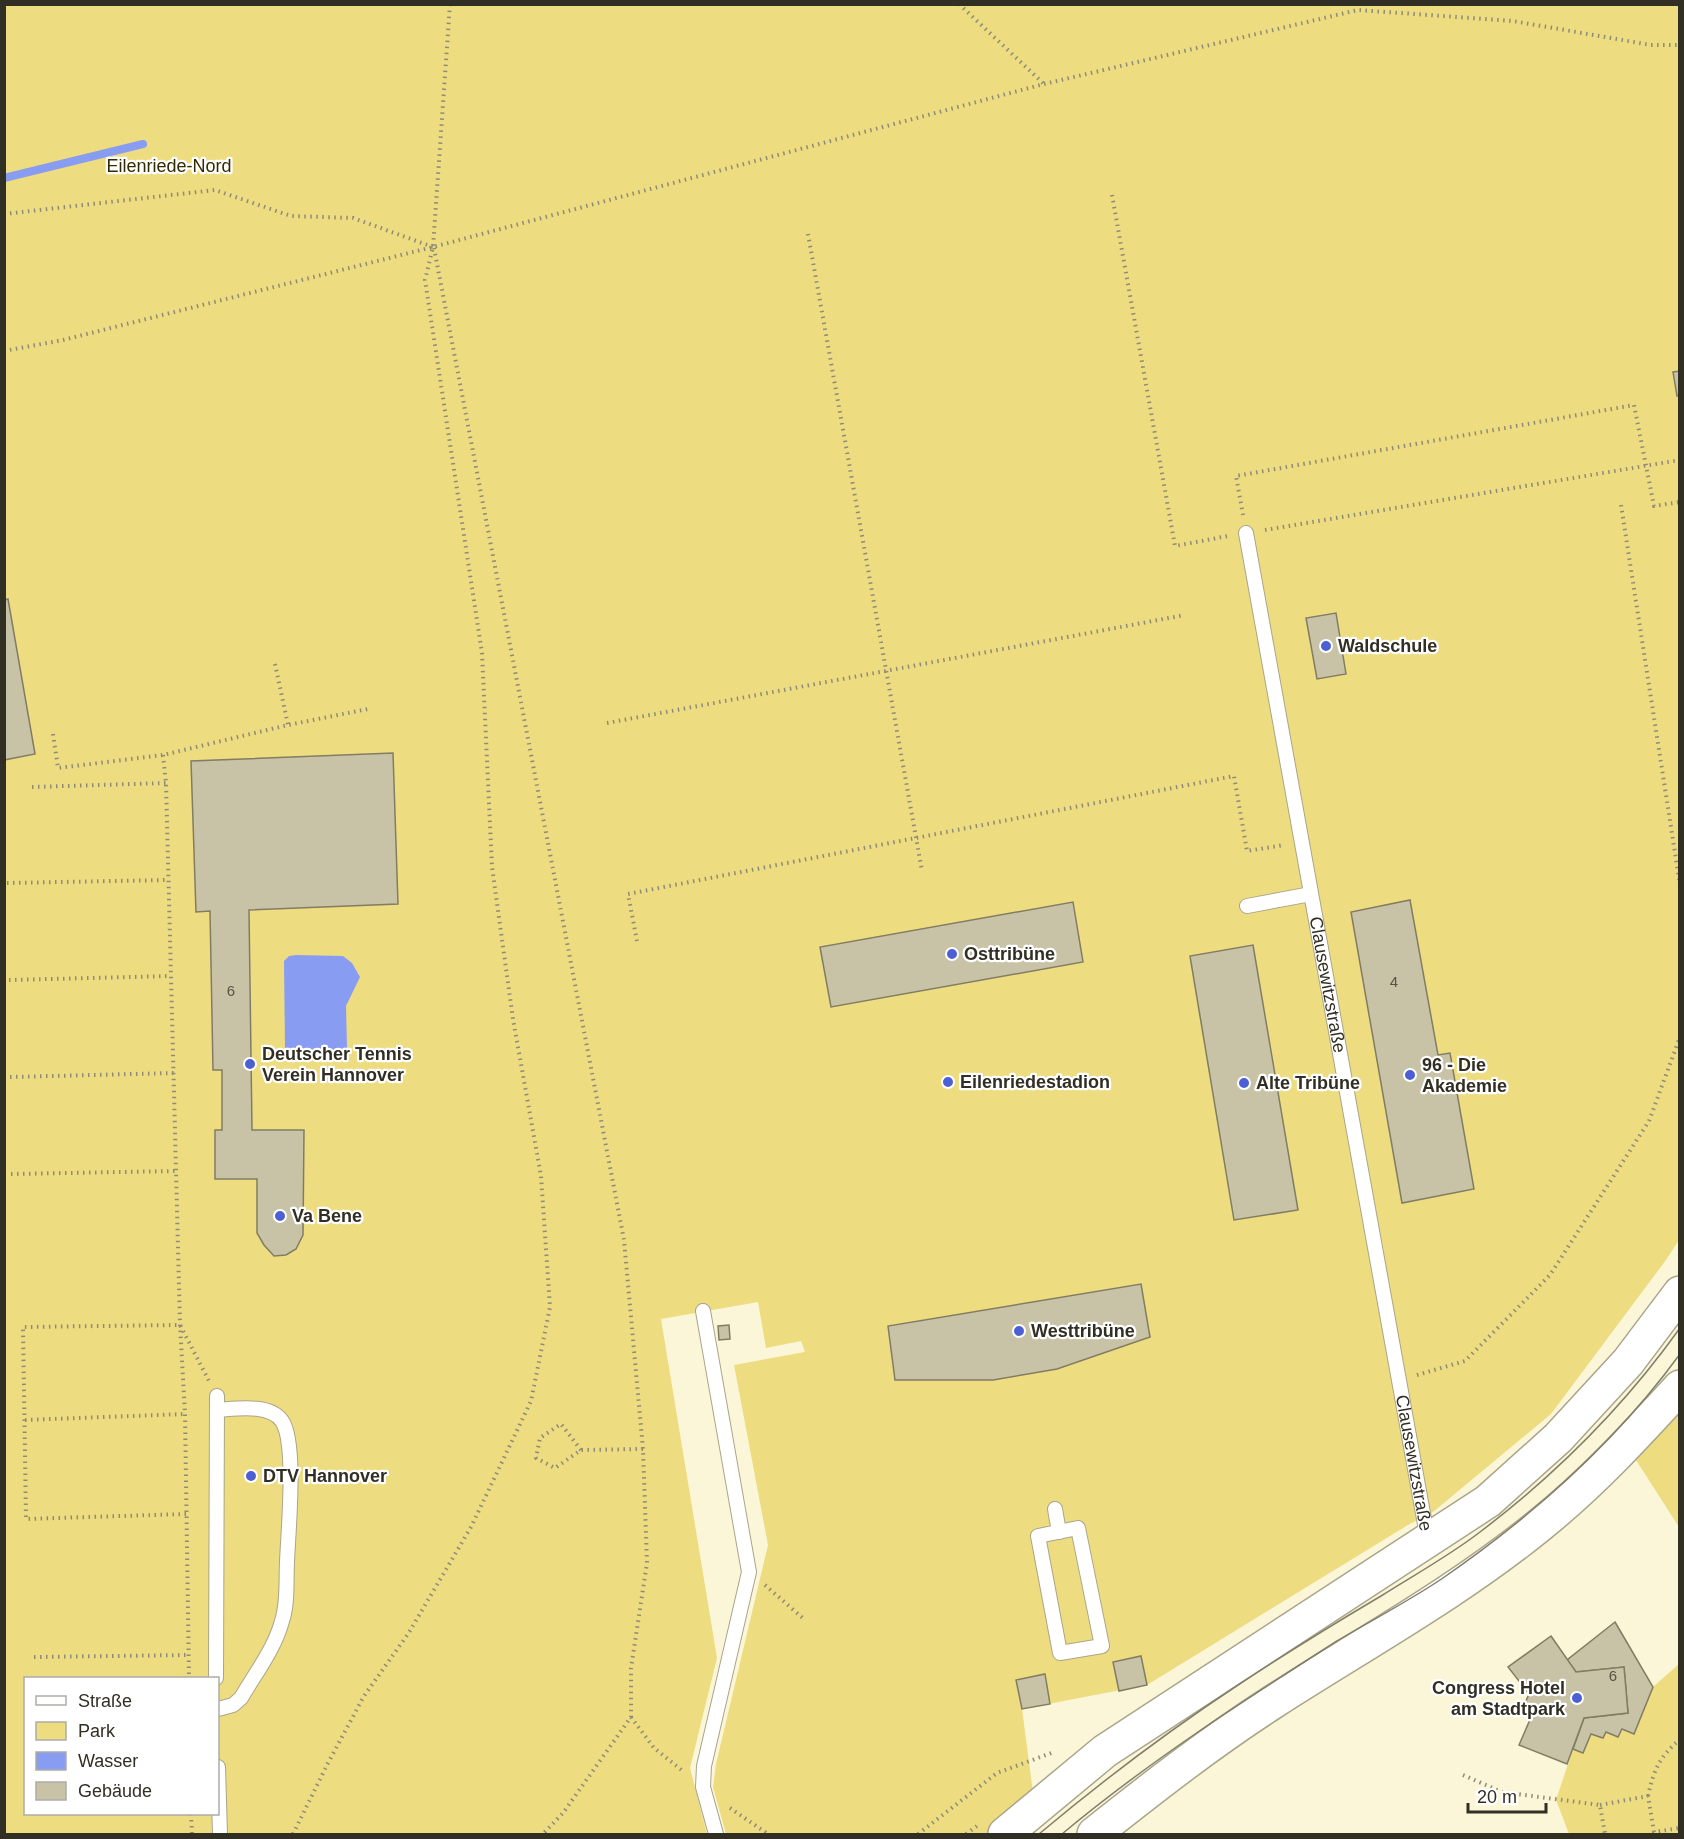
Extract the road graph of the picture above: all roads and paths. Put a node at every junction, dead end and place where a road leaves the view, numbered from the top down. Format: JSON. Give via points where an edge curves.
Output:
{"nodes":[{"id":1,"x":450,"y":4,"type":"edge"},
{"id":2,"x":959,"y":4,"type":"edge"},
{"id":3,"x":1680,"y":45,"type":"edge"},
{"id":4,"x":1044,"y":84,"type":"junction"},
{"id":5,"x":1112,"y":195,"type":"dead end"},
{"id":6,"x":4,"y":214,"type":"edge"},
{"id":7,"x":808,"y":234,"type":"dead end"},
{"id":8,"x":433,"y":247,"type":"junction"},
{"id":9,"x":4,"y":351,"type":"edge"},
{"id":10,"x":1680,"y":459,"type":"edge"},
{"id":11,"x":1646,"y":466,"type":"junction"},
{"id":12,"x":1680,"y":502,"type":"edge"},
{"id":13,"x":1622,"y":505,"type":"dead end"},
{"id":14,"x":1246,"y":533,"type":"junction"},
{"id":15,"x":1185,"y":615,"type":"dead end"},
{"id":16,"x":275,"y":664,"type":"dead end"},
{"id":17,"x":886,"y":671,"type":"junction"},
{"id":18,"x":368,"y":709,"type":"dead end"},
{"id":19,"x":607,"y":723,"type":"dead end"},
{"id":20,"x":288,"y":724,"type":"junction"},
{"id":21,"x":53,"y":734,"type":"dead end"},
{"id":22,"x":163,"y":755,"type":"junction"},
{"id":23,"x":166,"y":783,"type":"junction"},
{"id":24,"x":32,"y":787,"type":"dead end"},
{"id":25,"x":916,"y":838,"type":"junction"},
{"id":26,"x":1302,"y":842,"type":"junction"},
{"id":27,"x":922,"y":871,"type":"dead end"},
{"id":28,"x":168,"y":880,"type":"junction"},
{"id":29,"x":7,"y":883,"type":"dead end"},
{"id":30,"x":1680,"y":885,"type":"edge"},
{"id":31,"x":1311,"y":894,"type":"junction"},
{"id":32,"x":1246,"y":906,"type":"dead end"},
{"id":33,"x":637,"y":941,"type":"dead end"},
{"id":34,"x":171,"y":976,"type":"junction"},
{"id":35,"x":9,"y":980,"type":"dead end"},
{"id":36,"x":1680,"y":1037,"type":"edge"},
{"id":37,"x":174,"y":1073,"type":"junction"},
{"id":38,"x":10,"y":1077,"type":"dead end"},
{"id":39,"x":176,"y":1171,"type":"junction"},
{"id":40,"x":11,"y":1174,"type":"dead end"},
{"id":41,"x":1680,"y":1293,"type":"edge"},
{"id":42,"x":703,"y":1311,"type":"dead end"},
{"id":43,"x":180,"y":1325,"type":"junction"},
{"id":44,"x":1399,"y":1381,"type":"junction"},
{"id":45,"x":1680,"y":1387,"type":"edge"},
{"id":46,"x":217,"y":1403,"type":"junction"},
{"id":47,"x":185,"y":1414,"type":"junction"},
{"id":48,"x":25,"y":1420,"type":"junction"},
{"id":49,"x":643,"y":1449,"type":"junction"},
{"id":50,"x":581,"y":1450,"type":"junction"},
{"id":51,"x":1055,"y":1509,"type":"dead end"},
{"id":52,"x":186,"y":1514,"type":"junction"},
{"id":53,"x":1059,"y":1532,"type":"junction"},
{"id":54,"x":1428,"y":1542,"type":"junction"},
{"id":55,"x":749,"y":1572,"type":"junction"},
{"id":56,"x":805,"y":1620,"type":"dead end"},
{"id":57,"x":189,"y":1655,"type":"junction"},
{"id":58,"x":34,"y":1657,"type":"dead end"},
{"id":59,"x":189,"y":1677,"type":"edge"},
{"id":60,"x":216,"y":1677,"type":"edge"},
{"id":61,"x":219,"y":1709,"type":"edge"},
{"id":62,"x":1680,"y":1739,"type":"edge"},
{"id":63,"x":1065,"y":1749,"type":"dead end"},
{"id":64,"x":1463,"y":1774,"type":"dead end"},
{"id":65,"x":1648,"y":1796,"type":"junction"},
{"id":66,"x":219,"y":1800,"type":"edge"},
{"id":67,"x":1600,"y":1805,"type":"junction"},
{"id":68,"x":191,"y":1815,"type":"edge"},
{"id":69,"x":1680,"y":1828,"type":"edge"},
{"id":70,"x":192,"y":1834,"type":"edge"},
{"id":71,"x":220,"y":1834,"type":"edge"},
{"id":72,"x":293,"y":1834,"type":"edge"},
{"id":73,"x":543,"y":1834,"type":"edge"},
{"id":74,"x":716,"y":1834,"type":"edge"},
{"id":75,"x":918,"y":1834,"type":"edge"},
{"id":76,"x":1005,"y":1834,"type":"edge"},
{"id":77,"x":1094,"y":1834,"type":"edge"},
{"id":78,"x":1605,"y":1834,"type":"edge"}],
"edges":[{"from":1,"to":8,"type":"path"},
{"from":2,"to":4,"type":"path"},
{"from":3,"to":4,"type":"path","via":[[1651,45],[1513,21],[1358,9]]},
{"from":4,"to":8,"type":"path"},
{"from":5,"to":14,"type":"path","via":[[1175,546]]},
{"from":6,"to":8,"type":"path","via":[[215,190],[291,216],[353,218]]},
{"from":7,"to":17,"type":"path"},
{"from":8,"to":9,"type":"path","via":[[63,340]]},
{"from":8,"to":49,"type":"path","via":[[624,1240]]},
{"from":8,"to":72,"type":"path","via":[[425,280],[482,653],[492,867],[541,1176],[550,1307],[531,1401],[471,1527],[408,1634],[364,1696]]},
{"from":10,"to":11,"type":"path"},
{"from":11,"to":12,"type":"path","via":[[1654,506]]},
{"from":11,"to":14,"type":"path"},
{"from":11,"to":14,"type":"path","via":[[1634,405],[1236,476]]},
{"from":13,"to":30,"type":"path"},
{"from":14,"to":26,"type":"lane","name":"Clausewitzstraße"},
{"from":15,"to":17,"type":"path"},
{"from":16,"to":20,"type":"path"},
{"from":17,"to":19,"type":"path"},
{"from":17,"to":25,"type":"path"},
{"from":18,"to":20,"type":"path"},
{"from":20,"to":22,"type":"path"},
{"from":21,"to":22,"type":"path","via":[[58,768]]},
{"from":22,"to":23,"type":"path"},
{"from":23,"to":24,"type":"path"},
{"from":23,"to":28,"type":"path"},
{"from":25,"to":26,"type":"path","via":[[1234,776],[1247,851]]},
{"from":25,"to":27,"type":"path"},
{"from":25,"to":33,"type":"path","via":[[628,894]]},
{"from":26,"to":31,"type":"lane","name":"Clausewitzstraße"},
{"from":28,"to":29,"type":"path"},
{"from":28,"to":34,"type":"path"},
{"from":31,"to":32,"type":"lane"},
{"from":31,"to":44,"type":"lane","name":"Clausewitzstraße"},
{"from":34,"to":35,"type":"path"},
{"from":34,"to":37,"type":"path"},
{"from":36,"to":44,"type":"path","via":[[1649,1121],[1550,1275],[1465,1361]]},
{"from":37,"to":38,"type":"path"},
{"from":37,"to":39,"type":"path"},
{"from":39,"to":40,"type":"path"},
{"from":39,"to":43,"type":"path"},
{"from":41,"to":54,"type":"street","name":"Clausewitzstraße","via":[[1628,1362],[1558,1438],[1488,1501]]},
{"from":42,"to":55,"type":"lane"},
{"from":43,"to":46,"type":"path"},
{"from":43,"to":47,"type":"path"},
{"from":43,"to":48,"type":"path","via":[[23,1327]]},
{"from":44,"to":54,"type":"lane","name":"Clausewitzstraße"},
{"from":45,"to":77,"type":"street","via":[[1612,1462],[1541,1524],[1461,1583],[1206,1747]]},
{"from":46,"to":60,"type":"lane"},
{"from":46,"to":61,"type":"lane","via":[[256,1408],[282,1420],[291,1473],[285,1604],[280,1630],[241,1698]]},
{"from":47,"to":48,"type":"path"},
{"from":47,"to":52,"type":"path"},
{"from":48,"to":52,"type":"path","via":[[26,1519]]},
{"from":49,"to":50,"type":"path"},
{"from":49,"to":73,"type":"path","via":[[647,1563],[631,1668],[632,1717],[563,1814]]},
{"from":50,"to":50,"type":"path","via":[[555,1468],[536,1458],[540,1438],[561,1425]]},
{"from":51,"to":53,"type":"lane"},
{"from":52,"to":57,"type":"path"},
{"from":53,"to":53,"type":"lane","via":[[1078,1528],[1102,1646],[1060,1653],[1038,1536]]},
{"from":54,"to":76,"type":"street","name":"Clausewitzstraße","via":[[1105,1751]]},
{"from":55,"to":56,"type":"path"},
{"from":55,"to":74,"type":"lane","via":[[704,1766],[703,1786]]},
{"from":57,"to":58,"type":"path"},
{"from":57,"to":59,"type":"path"},
{"from":62,"to":65,"type":"path","via":[[1665,1753],[1653,1774]]},
{"from":63,"to":75,"type":"path","via":[[997,1773]]},
{"from":64,"to":67,"type":"path","via":[[1503,1792]]},
{"from":65,"to":67,"type":"path"},
{"from":65,"to":69,"type":"path","via":[[1654,1832]]},
{"from":66,"to":71,"type":"lane"},
{"from":67,"to":78,"type":"path"},
{"from":68,"to":70,"type":"path"}]}
